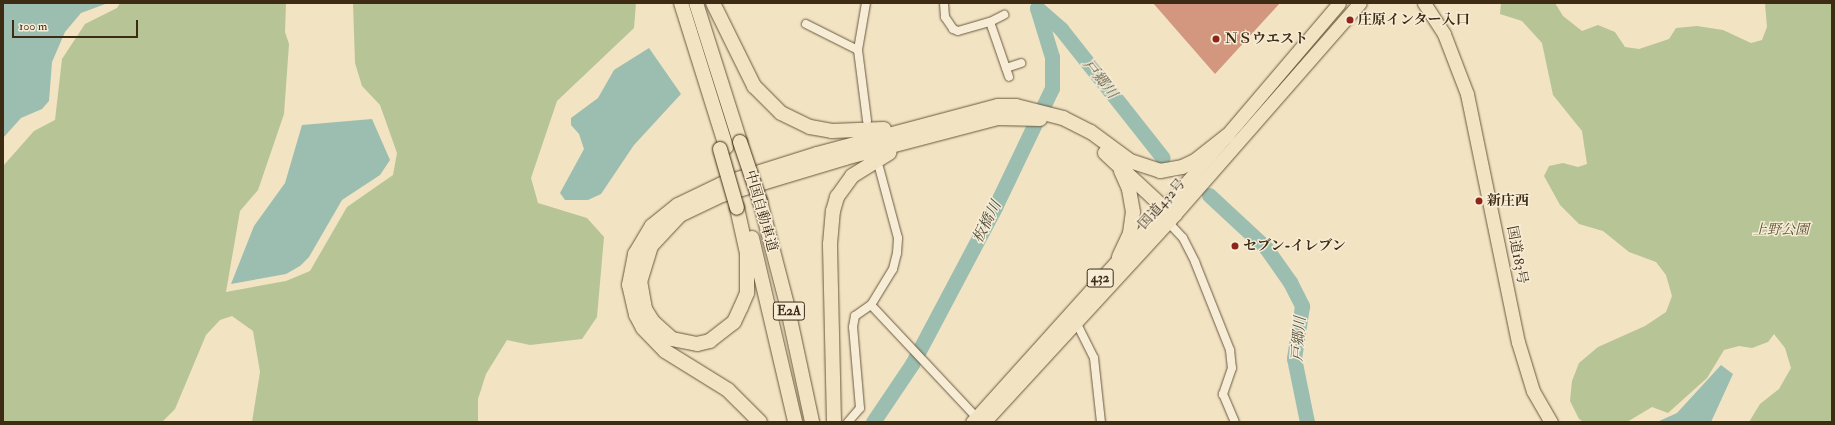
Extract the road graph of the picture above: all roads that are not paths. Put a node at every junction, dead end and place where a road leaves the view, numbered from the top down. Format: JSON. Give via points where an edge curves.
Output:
{"nodes":[{"id":1,"x":681,"y":3,"type":"edge"},
{"id":2,"x":696,"y":3,"type":"edge"},
{"id":3,"x":713,"y":3,"type":"edge"},
{"id":4,"x":866,"y":3,"type":"edge"},
{"id":5,"x":944,"y":3,"type":"edge"},
{"id":6,"x":1339,"y":3,"type":"edge"},
{"id":7,"x":1360,"y":3,"type":"edge"},
{"id":8,"x":1424,"y":3,"type":"edge"},
{"id":9,"x":1004,"y":15,"type":"dead end"},
{"id":10,"x":990,"y":22,"type":"junction"},
{"id":11,"x":806,"y":24,"type":"dead end"},
{"id":12,"x":858,"y":50,"type":"junction"},
{"id":13,"x":1021,"y":63,"type":"dead end"},
{"id":14,"x":1006,"y":68,"type":"junction"},
{"id":15,"x":1009,"y":77,"type":"dead end"},
{"id":16,"x":867,"y":120,"type":"dead end"},
{"id":17,"x":919,"y":133,"type":"junction"},
{"id":18,"x":1228,"y":135,"type":"junction"},
{"id":19,"x":1115,"y":156,"type":"junction"},
{"id":20,"x":879,"y":167,"type":"dead end"},
{"id":21,"x":740,"y":207,"type":"junction"},
{"id":22,"x":1169,"y":212,"type":"junction"},
{"id":23,"x":1119,"y":257,"type":"junction"},
{"id":24,"x":871,"y":306,"type":"junction"},
{"id":25,"x":1076,"y":322,"type":"junction"},
{"id":26,"x":977,"y":420,"type":"edge"},
{"id":27,"x":760,"y":422,"type":"edge"},
{"id":28,"x":795,"y":422,"type":"edge"},
{"id":29,"x":812,"y":422,"type":"edge"},
{"id":30,"x":834,"y":422,"type":"edge"},
{"id":31,"x":848,"y":422,"type":"edge"},
{"id":32,"x":1102,"y":422,"type":"edge"},
{"id":33,"x":1235,"y":422,"type":"edge"},
{"id":34,"x":1551,"y":422,"type":"edge"}],
"edges":[{"from":1,"to":21,"type":"highway","name":"中国自動車道","number":"E2A"},
{"from":2,"to":29,"type":"highway","name":"中国自動車道","number":"E2A","bridge":true,"via":[[760,201],[789,312]]},
{"from":3,"to":17,"type":"highway","via":[[754,86],[781,113],[810,127],[832,131]]},
{"from":4,"to":12,"type":"street"},
{"from":5,"to":10,"type":"street","via":[[946,17],[953,29]]},
{"from":6,"to":18,"type":"highway","name":"国道432号","number":"432"},
{"from":7,"to":22,"type":"highway","name":"国道432号","number":"432"},
{"from":8,"to":34,"type":"highway","name":"国道183号","via":[[1444,34],[1467,94],[1518,342],[1533,391]]},
{"from":9,"to":10,"type":"street"},
{"from":10,"to":14,"type":"street"},
{"from":11,"to":12,"type":"street"},
{"from":12,"to":16,"type":"street"},
{"from":13,"to":14,"type":"street"},
{"from":14,"to":15,"type":"street"},
{"from":17,"to":19,"type":"highway","via":[[985,109],[1013,111],[1049,117],[1090,132]]},
{"from":17,"to":21,"type":"highway","via":[[722,195],[696,206],[668,225],[645,257],[640,282],[644,303],[653,322],[672,339],[697,344],[710,340],[727,329],[742,308],[747,293],[747,253]]},
{"from":17,"to":27,"type":"highway","via":[[707,190],[664,215],[642,239],[635,254],[629,285],[636,314],[643,328],[665,351],[728,390]]},
{"from":17,"to":30,"type":"highway","via":[[861,168],[836,197],[830,244]]},
{"from":18,"to":19,"type":"highway","via":[[1195,161],[1170,170],[1151,170]]},
{"from":18,"to":22,"type":"highway","name":"国道432号","number":"432"},
{"from":19,"to":22,"type":"highway"},
{"from":19,"to":23,"type":"highway","via":[[1125,179],[1133,212],[1130,233]]},
{"from":20,"to":24,"type":"street","via":[[898,238],[893,269]]},
{"from":21,"to":28,"type":"highway","name":"中国自動車道","number":"E2A","via":[[767,295]]},
{"from":22,"to":23,"type":"highway","name":"国道432号","number":"432"},
{"from":22,"to":25,"type":"highway","name":"国道432号","number":"432"},
{"from":22,"to":33,"type":"street","via":[[1195,262],[1230,350],[1232,368],[1223,394]]},
{"from":23,"to":26,"type":"highway","name":"国道432号","number":"432"},
{"from":24,"to":26,"type":"street","via":[[928,363]]},
{"from":24,"to":31,"type":"street","via":[[855,316],[853,326],[860,408]]},
{"from":25,"to":26,"type":"highway","name":"国道432号","number":"432"},
{"from":25,"to":32,"type":"street","via":[[1094,358]]}]}
